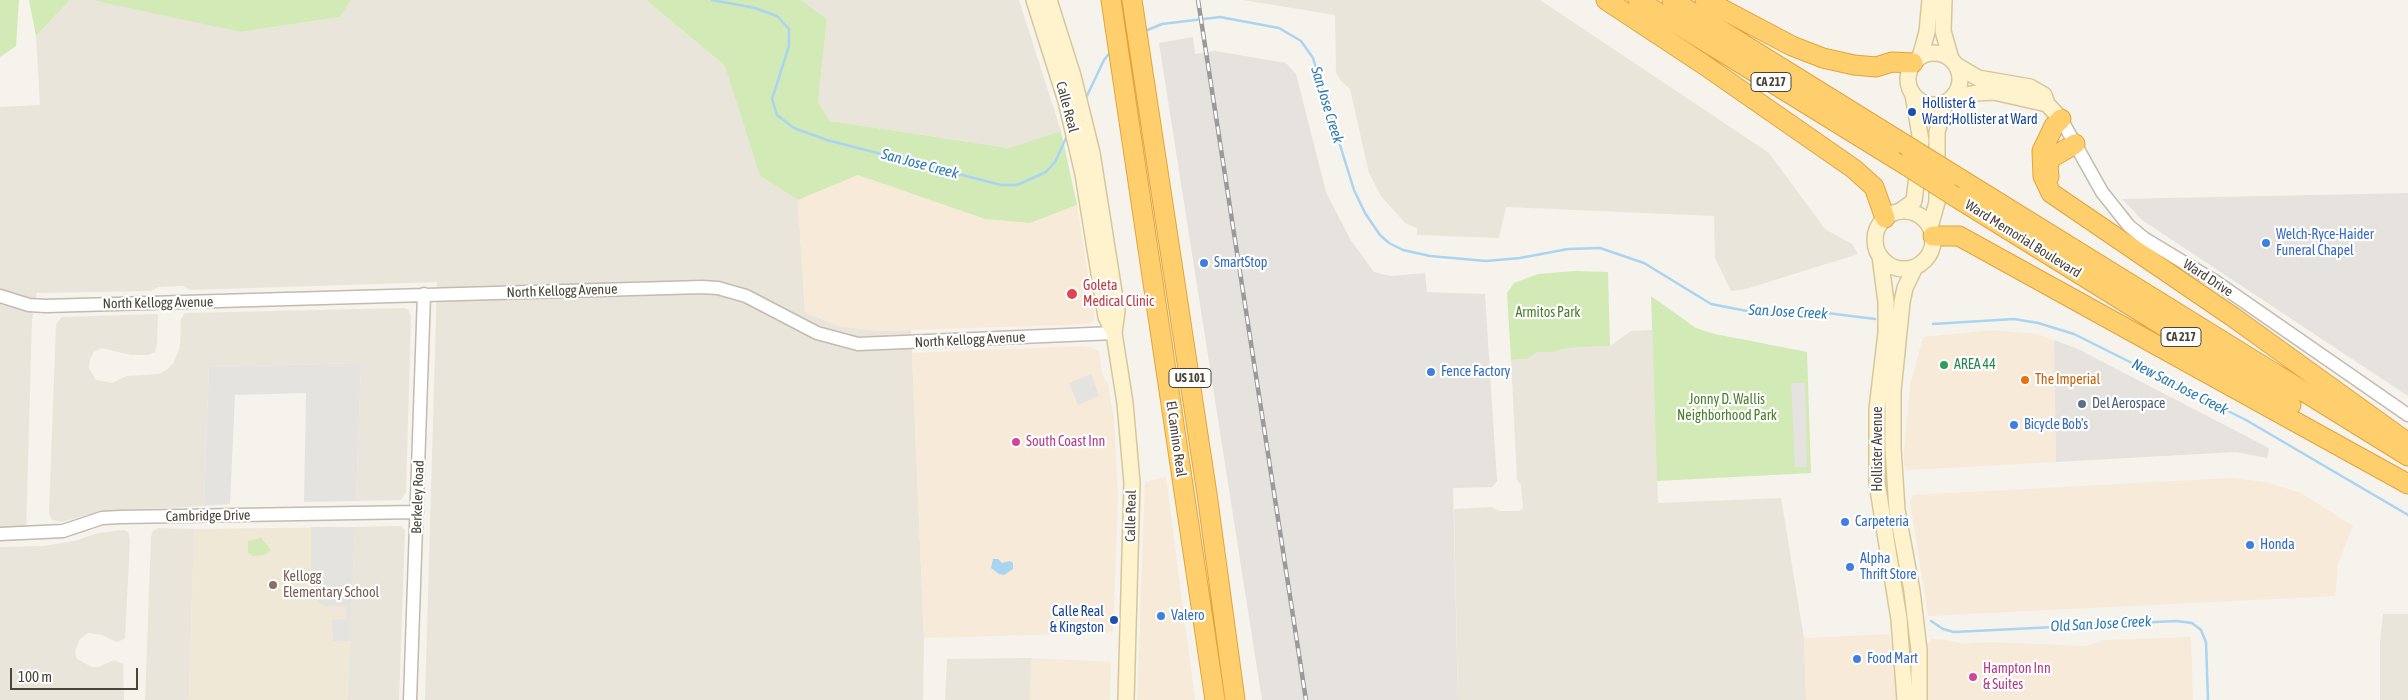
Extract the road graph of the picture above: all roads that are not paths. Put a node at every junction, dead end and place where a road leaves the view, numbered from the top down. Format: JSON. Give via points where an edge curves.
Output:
{"nodes":[{"id":1,"x":1034,"y":0,"type":"edge"},
{"id":2,"x":1049,"y":0,"type":"edge"},
{"id":3,"x":1112,"y":0,"type":"edge"},
{"id":4,"x":1606,"y":0,"type":"edge"},
{"id":5,"x":1638,"y":0,"type":"edge"},
{"id":6,"x":1672,"y":0,"type":"edge"},
{"id":7,"x":1705,"y":0,"type":"edge"},
{"id":8,"x":1930,"y":0,"type":"edge"},
{"id":9,"x":1944,"y":0,"type":"edge"},
{"id":10,"x":1133,"y":8,"type":"edge"},
{"id":11,"x":1916,"y":60,"type":"junction"},
{"id":12,"x":1953,"y":62,"type":"junction"},
{"id":13,"x":1913,"y":95,"type":"junction"},
{"id":14,"x":1949,"y":100,"type":"junction"},
{"id":15,"x":2047,"y":104,"type":"junction"},
{"id":16,"x":2061,"y":119,"type":"junction"},
{"id":17,"x":2075,"y":144,"type":"junction"},
{"id":18,"x":2057,"y":196,"type":"junction"},
{"id":19,"x":1892,"y":215,"type":"junction"},
{"id":20,"x":1932,"y":232,"type":"junction"},
{"id":21,"x":1880,"y":256,"type":"junction"},
{"id":22,"x":1915,"y":267,"type":"junction"},
{"id":23,"x":424,"y":294,"type":"junction"},
{"id":24,"x":0,"y":296,"type":"edge"},
{"id":25,"x":1894,"y":302,"type":"junction"},
{"id":26,"x":1114,"y":333,"type":"junction"},
{"id":27,"x":1893,"y":334,"type":"junction"},
{"id":28,"x":2408,"y":416,"type":"edge"},
{"id":29,"x":2408,"y":443,"type":"edge"},
{"id":30,"x":2408,"y":456,"type":"edge"},
{"id":31,"x":2408,"y":478,"type":"edge"},
{"id":32,"x":2408,"y":484,"type":"edge"},
{"id":33,"x":417,"y":512,"type":"junction"},
{"id":34,"x":0,"y":534,"type":"edge"},
{"id":35,"x":410,"y":700,"type":"edge"},
{"id":36,"x":1126,"y":700,"type":"edge"},
{"id":37,"x":1215,"y":700,"type":"edge"},
{"id":38,"x":1235,"y":700,"type":"edge"},
{"id":39,"x":1905,"y":700,"type":"edge"},
{"id":40,"x":1919,"y":700,"type":"edge"}],
"edges":[{"from":1,"to":26,"type":"main road","name":"Calle Real","via":[[1078,150],[1106,317]]},
{"from":2,"to":26,"type":"main road","name":"Calle Real","via":[[1074,76],[1087,132],[1117,312]]},
{"from":3,"to":37,"type":"highway","name":"El Camino Real","number":"US 101"},
{"from":4,"to":19,"type":"highway","via":[[1854,169],[1874,187]]},
{"from":5,"to":31,"type":"highway","name":"Ward Memorial Boulevard","number":"CA 217","bridge":true},
{"from":6,"to":30,"type":"highway","name":"Ward Memorial Boulevard","number":"CA 217","bridge":true},
{"from":7,"to":11,"type":"highway","via":[[1792,46],[1823,58],[1876,66]]},
{"from":8,"to":11,"type":"main road","via":[[1927,32]]},
{"from":9,"to":12,"type":"main road","via":[[1943,31]]},
{"from":10,"to":38,"type":"highway","name":"El Camino Real","number":"US 101"},
{"from":11,"to":12,"type":"main road","via":[[1936,53]]},
{"from":11,"to":13,"type":"main road","via":[[1908,78]]},
{"from":12,"to":14,"type":"main road","via":[[1960,81]]},
{"from":12,"to":15,"type":"main road","name":"Ward Drive","via":[[1978,78],[2030,87],[2044,95]]},
{"from":13,"to":14,"type":"main road","via":[[1928,105]]},
{"from":13,"to":19,"type":"main road","via":[[1922,141],[1914,200]]},
{"from":14,"to":15,"type":"main road","via":[[1994,92]]},
{"from":14,"to":20,"type":"main road","via":[[1937,132],[1937,202]]},
{"from":15,"to":16,"type":"main road","name":"Ward Drive"},
{"from":16,"to":17,"type":"street","name":"Ward Drive"},
{"from":16,"to":18,"type":"highway","via":[[2047,140],[2041,162],[2046,186],[2051,194]]},
{"from":17,"to":18,"type":"highway","via":[[2051,158],[2048,173]]},
{"from":17,"to":28,"type":"street","name":"Ward Drive","via":[[2102,192],[2129,226],[2216,282]]},
{"from":18,"to":29,"type":"highway","via":[[2067,206],[2233,316]]},
{"from":19,"to":20,"type":"main road","via":[[1918,214]]},
{"from":19,"to":21,"type":"main road","via":[[1876,232]]},
{"from":20,"to":22,"type":"main road","via":[[1929,255]]},
{"from":20,"to":32,"type":"highway","via":[[1959,236]]},
{"from":21,"to":22,"type":"main road","via":[[1896,268]]},
{"from":21,"to":25,"type":"main road","name":"Hollister Avenue"},
{"from":22,"to":25,"type":"main road","name":"Hollister Avenue"},
{"from":23,"to":24,"type":"street","name":"North Kellogg Avenue","via":[[46,306],[29,305]]},
{"from":23,"to":26,"type":"street","name":"North Kellogg Avenue","via":[[718,288],[746,296],[817,333],[858,344]]},
{"from":23,"to":33,"type":"street","name":"Berkeley Road"},
{"from":25,"to":27,"type":"main road","name":"Hollister Avenue"},
{"from":26,"to":36,"type":"main road","name":"Calle Real","via":[[1125,403],[1132,484]]},
{"from":27,"to":39,"type":"main road","name":"Hollister Avenue","via":[[1877,408],[1877,483],[1899,619]]},
{"from":27,"to":40,"type":"main road","name":"Hollister Avenue","via":[[1893,476],[1916,624]]},
{"from":33,"to":34,"type":"street","name":"Cambridge Drive","via":[[120,517],[102,518],[63,531]]},
{"from":33,"to":35,"type":"street","name":"Berkeley Road"}]}
